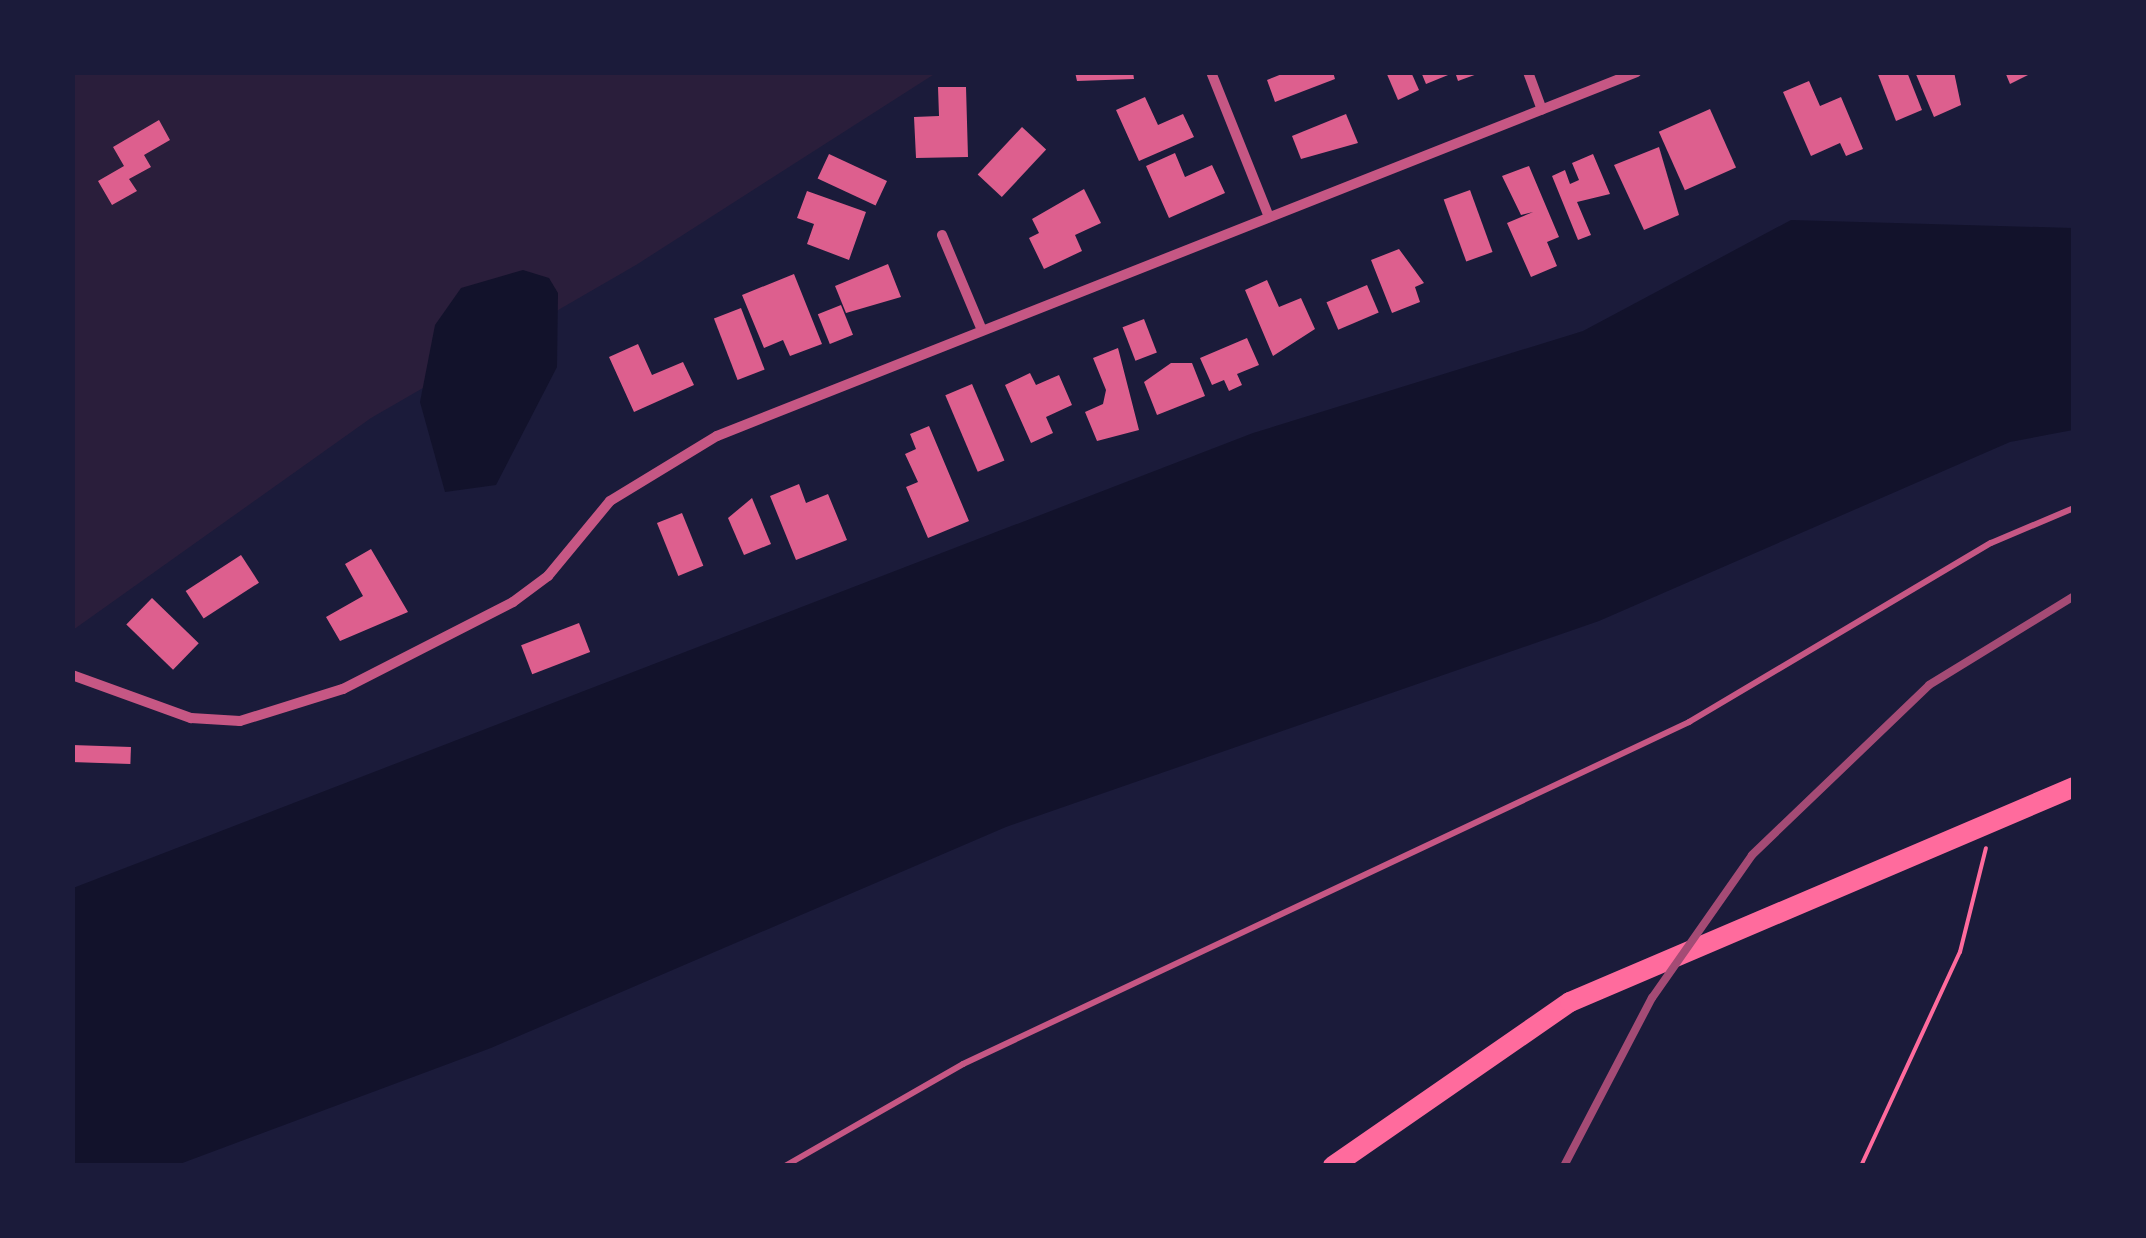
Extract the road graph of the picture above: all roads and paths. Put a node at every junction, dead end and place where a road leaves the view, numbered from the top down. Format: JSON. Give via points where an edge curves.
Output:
{"nodes":[{"id":1,"x":1211,"y":72,"type":"edge"},
{"id":2,"x":1528,"y":72,"type":"edge"},
{"id":3,"x":1637,"y":72,"type":"edge"},
{"id":4,"x":1542,"y":110,"type":"junction"},
{"id":5,"x":1269,"y":217,"type":"junction"},
{"id":6,"x":942,"y":235,"type":"dead end"},
{"id":7,"x":982,"y":330,"type":"junction"},
{"id":8,"x":2074,"y":508,"type":"edge"},
{"id":9,"x":72,"y":675,"type":"edge"},
{"id":10,"x":2074,"y":787,"type":"edge"},
{"id":11,"x":1987,"y":828,"type":"junction"},
{"id":12,"x":785,"y":1166,"type":"edge"},
{"id":13,"x":1333,"y":1166,"type":"edge"},
{"id":14,"x":1862,"y":1166,"type":"edge"}],
"edges":[{"from":1,"to":5,"type":"street"},
{"from":2,"to":4,"type":"street"},
{"from":3,"to":4,"type":"street"},
{"from":4,"to":5,"type":"street"},
{"from":5,"to":7,"type":"street"},
{"from":6,"to":7,"type":"street"},
{"from":7,"to":9,"type":"street","via":[[654,466],[513,602],[292,708],[191,718]]},
{"from":8,"to":12,"type":"lane","via":[[1992,542],[1689,722],[963,1064]]},
{"from":10,"to":11,"type":"main road"},
{"from":11,"to":13,"type":"main road","via":[[1508,1036]]},
{"from":11,"to":14,"type":"path","via":[[1985,878],[1960,952]]}]}
